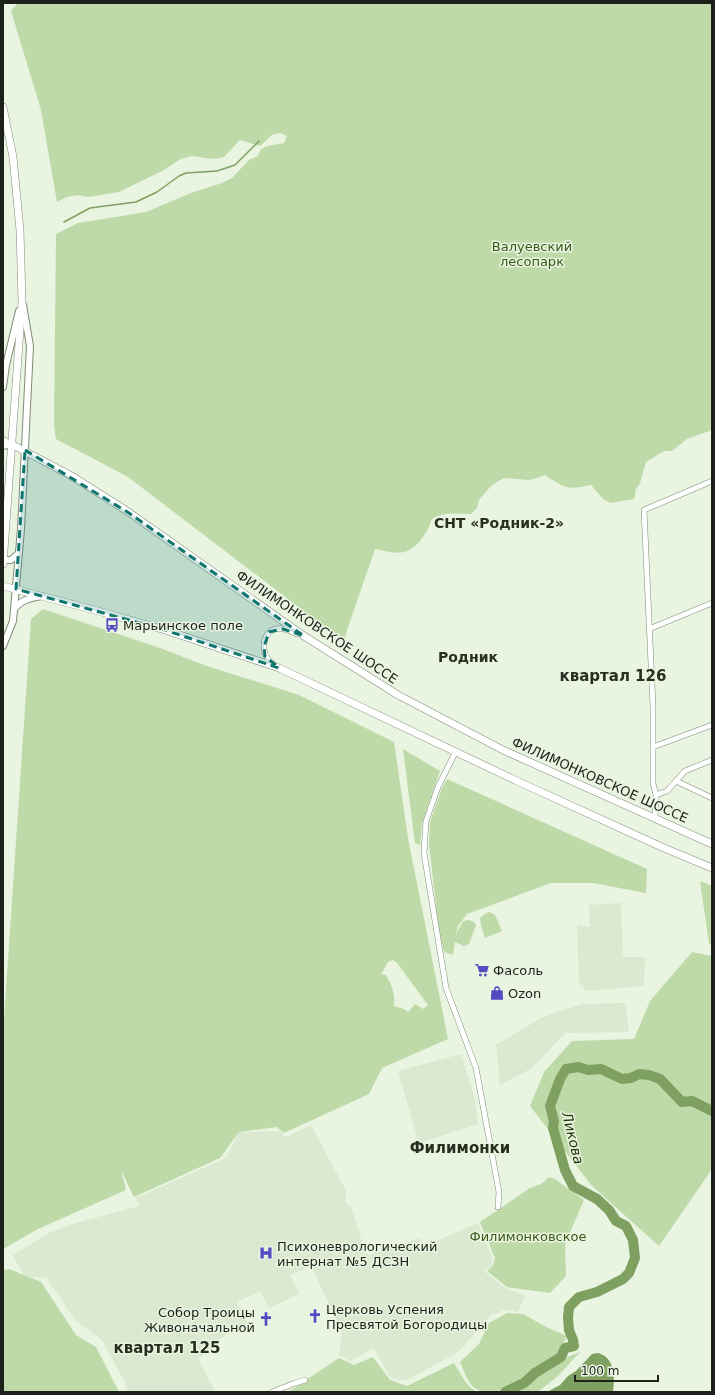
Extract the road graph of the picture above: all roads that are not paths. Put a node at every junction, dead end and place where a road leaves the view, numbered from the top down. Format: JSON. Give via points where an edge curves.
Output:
{"nodes":[{"id":1,"x":3,"y":107,"type":"edge"},
{"id":2,"x":22,"y":302,"type":"junction"},
{"id":3,"x":3,"y":387,"type":"edge"},
{"id":4,"x":3,"y":439,"type":"edge"},
{"id":5,"x":11,"y":444,"type":"junction"},
{"id":6,"x":3,"y":446,"type":"edge"},
{"id":7,"x":25,"y":450,"type":"junction"},
{"id":8,"x":712,"y":481,"type":"edge"},
{"id":9,"x":18,"y":554,"type":"junction"},
{"id":10,"x":3,"y":560,"type":"edge"},
{"id":11,"x":3,"y":564,"type":"edge"},
{"id":12,"x":3,"y":586,"type":"edge"},
{"id":13,"x":16,"y":590,"type":"junction"},
{"id":14,"x":41,"y":596,"type":"junction"},
{"id":15,"x":712,"y":603,"type":"edge"},
{"id":16,"x":14,"y":611,"type":"junction"},
{"id":17,"x":649,"y":629,"type":"junction"},
{"id":18,"x":304,"y":636,"type":"junction"},
{"id":19,"x":3,"y":646,"type":"edge"},
{"id":20,"x":279,"y":668,"type":"junction"},
{"id":21,"x":712,"y":725,"type":"edge"},
{"id":22,"x":654,"y":747,"type":"junction"},
{"id":23,"x":456,"y":751,"type":"junction"},
{"id":24,"x":712,"y":760,"type":"edge"},
{"id":25,"x":676,"y":781,"type":"junction"},
{"id":26,"x":656,"y":795,"type":"junction"},
{"id":27,"x":712,"y":798,"type":"edge"},
{"id":28,"x":655,"y":818,"type":"junction"},
{"id":29,"x":712,"y":844,"type":"edge"},
{"id":30,"x":712,"y":868,"type":"edge"},
{"id":31,"x":498,"y":1207,"type":"dead end"},
{"id":32,"x":305,"y":1380,"type":"dead end"},
{"id":33,"x":272,"y":1392,"type":"edge"}],
"edges":[{"from":1,"to":2,"type":"main road","via":[[13,157],[20,230]]},
{"from":2,"to":3,"type":"street"},
{"from":2,"to":5,"type":"main road"},
{"from":2,"to":7,"type":"street","via":[[30,346]]},
{"from":4,"to":5,"type":"street"},
{"from":5,"to":6,"type":"street"},
{"from":5,"to":7,"type":"main road","name":"ФИЛИМОНКОВСКОЕ ШОССЕ"},
{"from":5,"to":10,"type":"main road"},
{"from":7,"to":9,"type":"street"},
{"from":7,"to":18,"type":"main road","name":"ФИЛИМОНКОВСКОЕ ШОССЕ","via":[[127,511]]},
{"from":8,"to":17,"type":"street","via":[[644,510]]},
{"from":9,"to":10,"type":"street","via":[[11,560]]},
{"from":9,"to":13,"type":"street"},
{"from":10,"to":11,"type":"main road"},
{"from":12,"to":13,"type":"main road"},
{"from":13,"to":14,"type":"main road"},
{"from":13,"to":16,"type":"street"},
{"from":14,"to":16,"type":"street","via":[[22,601]]},
{"from":14,"to":20,"type":"main road","via":[[166,630]]},
{"from":15,"to":17,"type":"street"},
{"from":16,"to":19,"type":"street","via":[[13,621]]},
{"from":17,"to":22,"type":"street"},
{"from":18,"to":20,"type":"street","via":[[283,629],[269,632],[265,639],[265,656]]},
{"from":18,"to":28,"type":"main road","name":"ФИЛИМОНКОВСКОЕ ШОССЕ","via":[[398,695],[503,750]]},
{"from":20,"to":23,"type":"main road"},
{"from":21,"to":22,"type":"street"},
{"from":22,"to":26,"type":"street","via":[[653,783]]},
{"from":23,"to":30,"type":"main road"},
{"from":23,"to":31,"type":"street","via":[[438,787],[426,821],[424,852],[446,988],[476,1068],[499,1192]]},
{"from":24,"to":25,"type":"street","via":[[685,771]]},
{"from":25,"to":26,"type":"street","via":[[667,791]]},
{"from":25,"to":27,"type":"street"},
{"from":26,"to":28,"type":"street"},
{"from":28,"to":29,"type":"main road","name":"ФИЛИМОНКОВСКОЕ ШОССЕ"},
{"from":32,"to":33,"type":"street"}]}
